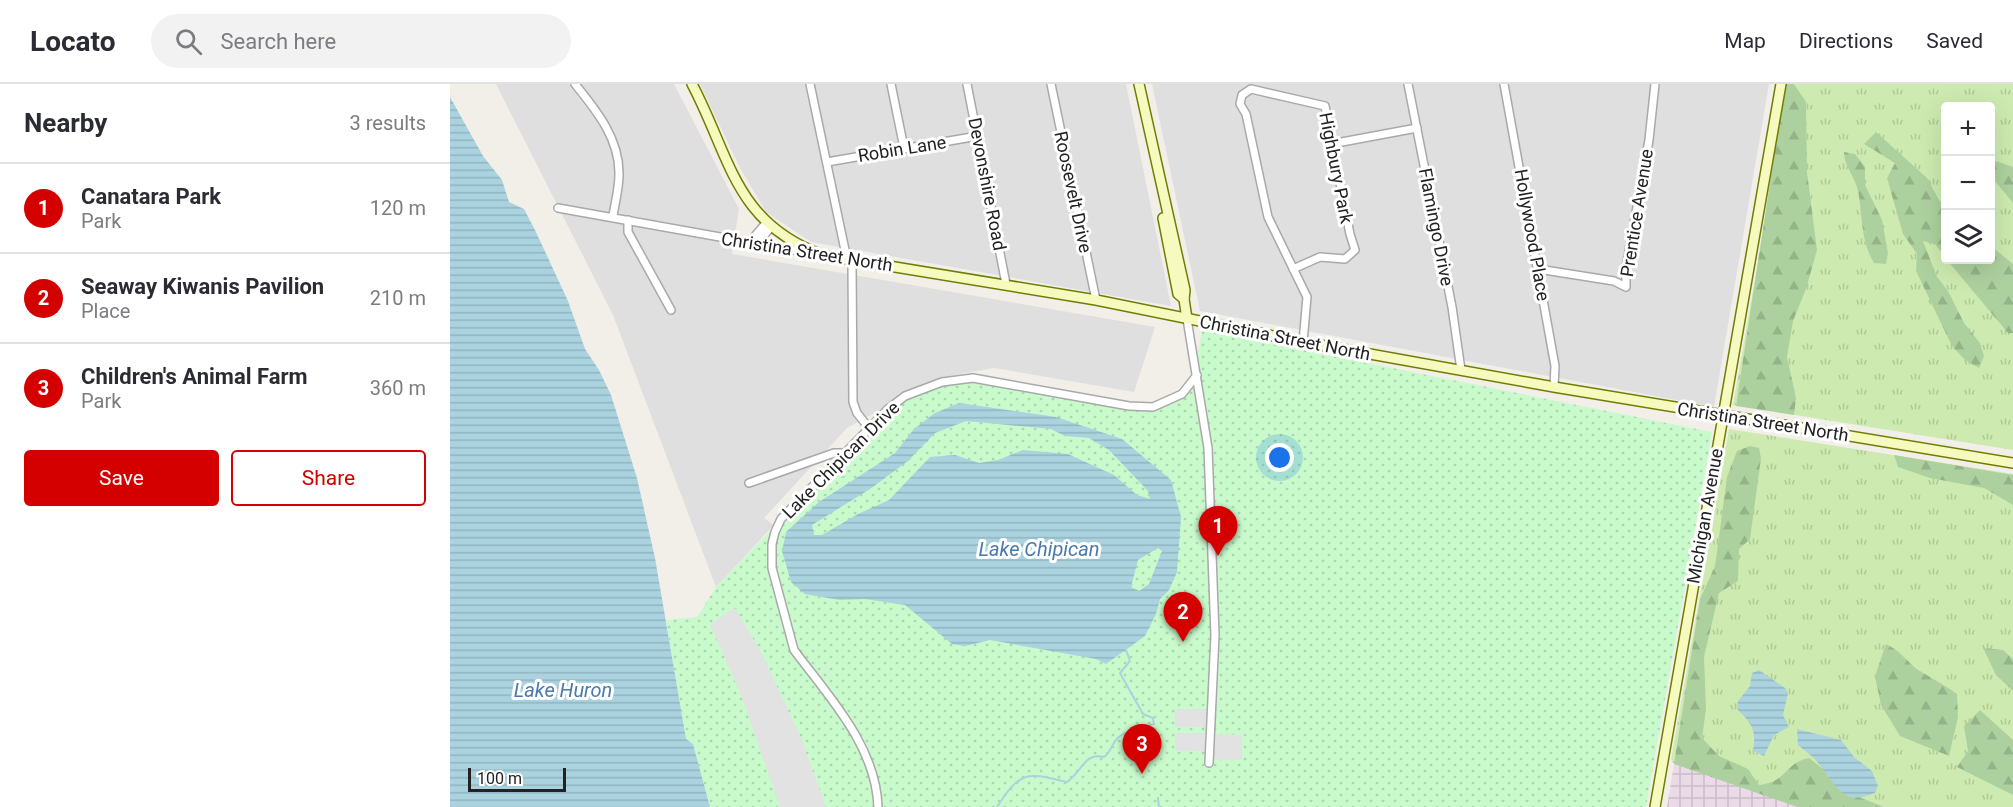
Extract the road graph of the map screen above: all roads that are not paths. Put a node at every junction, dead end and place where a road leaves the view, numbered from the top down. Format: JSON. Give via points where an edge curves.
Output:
{"nodes":[{"id":1,"x":575,"y":84,"type":"edge"},
{"id":2,"x":692,"y":84,"type":"edge"},
{"id":3,"x":810,"y":84,"type":"edge"},
{"id":4,"x":891,"y":84,"type":"edge"},
{"id":5,"x":967,"y":84,"type":"edge"},
{"id":6,"x":1051,"y":84,"type":"edge"},
{"id":7,"x":1139,"y":84,"type":"edge"},
{"id":8,"x":1408,"y":84,"type":"edge"},
{"id":9,"x":1504,"y":84,"type":"edge"},
{"id":10,"x":1655,"y":84,"type":"edge"},
{"id":11,"x":1780,"y":84,"type":"edge"},
{"id":12,"x":1417,"y":128,"type":"junction"},
{"id":13,"x":978,"y":136,"type":"junction"},
{"id":14,"x":1331,"y":144,"type":"junction"},
{"id":15,"x":904,"y":148,"type":"junction"},
{"id":16,"x":827,"y":162,"type":"junction"},
{"id":17,"x":558,"y":208,"type":"dead end"},
{"id":18,"x":613,"y":216,"type":"junction"},
{"id":19,"x":628,"y":220,"type":"junction"},
{"id":20,"x":768,"y":225,"type":"junction"},
{"id":21,"x":752,"y":244,"type":"junction"},
{"id":22,"x":822,"y":255,"type":"junction"},
{"id":23,"x":850,"y":259,"type":"junction"},
{"id":24,"x":1293,"y":269,"type":"junction"},
{"id":25,"x":1538,"y":269,"type":"junction"},
{"id":26,"x":1006,"y":284,"type":"junction"},
{"id":27,"x":1096,"y":300,"type":"junction"},
{"id":28,"x":671,"y":310,"type":"dead end"},
{"id":29,"x":1188,"y":319,"type":"junction"},
{"id":30,"x":1303,"y":342,"type":"junction"},
{"id":31,"x":1461,"y":370,"type":"junction"},
{"id":32,"x":1197,"y":375,"type":"junction"},
{"id":33,"x":1554,"y":387,"type":"junction"},
{"id":34,"x":1723,"y":416,"type":"junction"},
{"id":35,"x":869,"y":428,"type":"junction"},
{"id":36,"x":848,"y":453,"type":"junction"},
{"id":37,"x":2013,"y":463,"type":"edge"},
{"id":38,"x":749,"y":483,"type":"dead end"},
{"id":39,"x":1209,"y":763,"type":"dead end"},
{"id":40,"x":878,"y":807,"type":"edge"},
{"id":41,"x":1655,"y":807,"type":"edge"}],
"edges":[{"from":1,"to":18,"type":"street","via":[[604,122],[617,160]]},
{"from":2,"to":20,"type":"main road","via":[[741,192]]},
{"from":3,"to":16,"type":"street"},
{"from":4,"to":15,"type":"street"},
{"from":5,"to":13,"type":"street","name":"Devonshire Road"},
{"from":6,"to":27,"type":"street","name":"Roosevelt Drive"},
{"from":7,"to":29,"type":"main road"},
{"from":8,"to":12,"type":"street","name":"Flamingo Drive"},
{"from":9,"to":25,"type":"street","name":"Hollywood Place"},
{"from":10,"to":25,"type":"street","name":"Prentice Avenue","via":[[1626,287],[1614,281]]},
{"from":11,"to":34,"type":"main road","name":"Michigan Avenue"},
{"from":12,"to":14,"type":"street"},
{"from":12,"to":31,"type":"street","name":"Flamingo Drive"},
{"from":13,"to":15,"type":"street","name":"Robin Lane"},
{"from":13,"to":26,"type":"street","name":"Devonshire Road"},
{"from":14,"to":24,"type":"street","name":"Highbury Park","via":[[1356,250],[1346,259],[1320,257]]},
{"from":14,"to":24,"type":"street","name":"Highbury Park","via":[[1327,110],[1322,103],[1263,94],[1255,89],[1242,95],[1240,104],[1246,114],[1268,218]]},
{"from":15,"to":16,"type":"street","name":"Robin Lane"},
{"from":16,"to":23,"type":"street","via":[[844,247]]},
{"from":17,"to":18,"type":"street","name":"Christina Street North"},
{"from":18,"to":19,"type":"street","name":"Christina Street North"},
{"from":19,"to":21,"type":"street","name":"Christina Street North"},
{"from":19,"to":28,"type":"street","via":[[628,232]]},
{"from":20,"to":21,"type":"street"},
{"from":20,"to":22,"type":"main road"},
{"from":21,"to":22,"type":"street","name":"Christina Street North"},
{"from":22,"to":23,"type":"main road","name":"Christina Street North"},
{"from":23,"to":26,"type":"main road","name":"Christina Street North"},
{"from":23,"to":35,"type":"street","via":[[853,402]]},
{"from":24,"to":30,"type":"street","name":"Highbury Park","via":[[1307,297]]},
{"from":25,"to":33,"type":"street","name":"Hollywood Place"},
{"from":26,"to":27,"type":"main road","name":"Christina Street North"},
{"from":27,"to":29,"type":"main road","name":"Christina Street North"},
{"from":29,"to":30,"type":"main road","name":"Christina Street North"},
{"from":29,"to":32,"type":"street"},
{"from":30,"to":31,"type":"main road","name":"Christina Street North"},
{"from":31,"to":33,"type":"main road","name":"Christina Street North"},
{"from":32,"to":35,"type":"street","name":"Lake Chipican Drive","via":[[1182,394],[1153,407],[986,379],[942,382],[905,396]]},
{"from":32,"to":39,"type":"street","via":[[1208,437],[1215,617]]},
{"from":33,"to":34,"type":"main road","name":"Christina Street North"},
{"from":34,"to":37,"type":"main road","name":"Christina Street North"},
{"from":34,"to":41,"type":"main road","name":"Michigan Avenue"},
{"from":35,"to":36,"type":"street","name":"Lake Chipican Drive"},
{"from":36,"to":38,"type":"street","via":[[828,455]]},
{"from":36,"to":40,"type":"street","name":"Lake Chipican Drive","via":[[781,519],[772,544],[772,568],[794,650],[857,737],[876,782]]}]}
